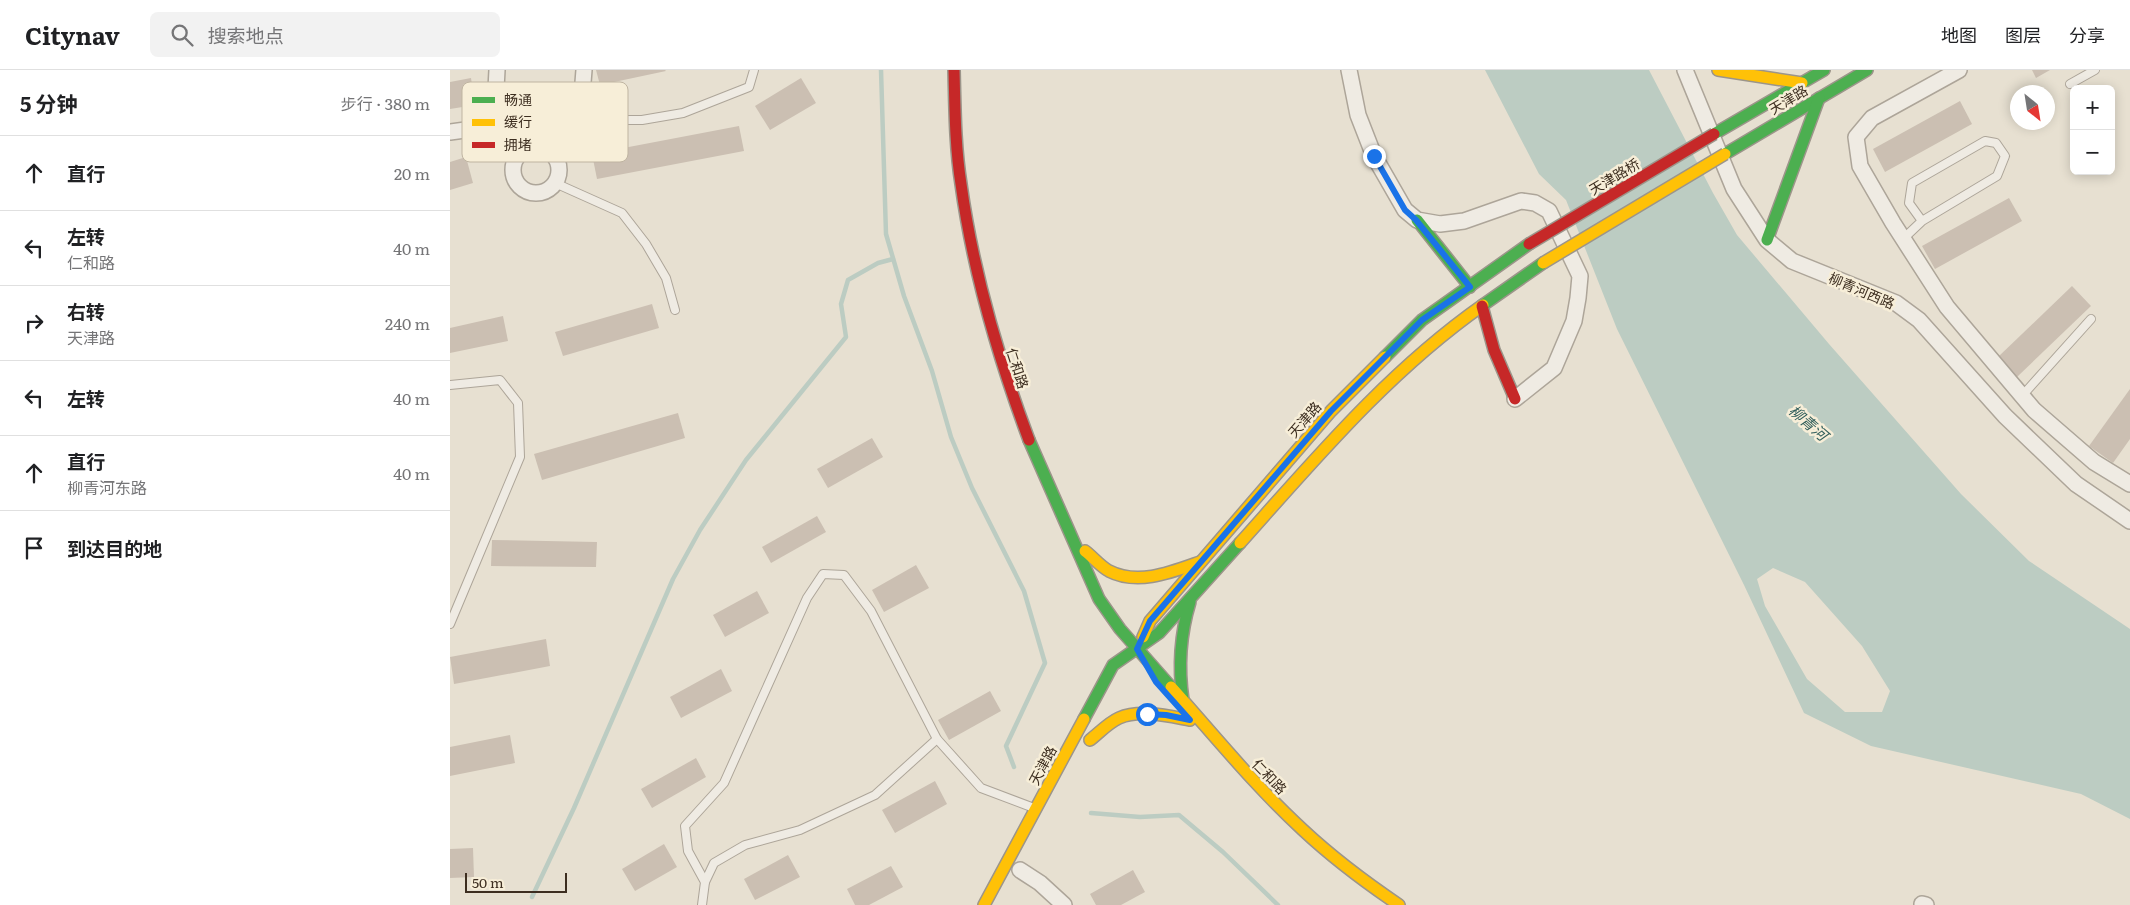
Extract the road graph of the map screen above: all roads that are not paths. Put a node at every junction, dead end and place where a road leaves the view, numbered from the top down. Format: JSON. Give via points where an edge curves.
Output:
{"nodes":[{"id":1,"x":754,"y":70,"type":"edge"},
{"id":2,"x":954,"y":70,"type":"edge"},
{"id":3,"x":961,"y":70,"type":"edge"},
{"id":4,"x":1349,"y":70,"type":"edge"},
{"id":5,"x":1685,"y":70,"type":"edge"},
{"id":6,"x":1718,"y":70,"type":"edge"},
{"id":7,"x":1824,"y":70,"type":"edge"},
{"id":8,"x":1867,"y":70,"type":"edge"},
{"id":9,"x":1959,"y":70,"type":"edge"},
{"id":10,"x":2095,"y":70,"type":"edge"},
{"id":11,"x":1802,"y":83,"type":"junction"},
{"id":12,"x":2070,"y":84,"type":"dead end"},
{"id":13,"x":1819,"y":98,"type":"junction"},
{"id":14,"x":628,"y":120,"type":"edge"},
{"id":15,"x":1714,"y":134,"type":"joint"},
{"id":16,"x":515,"y":162,"type":"edge"},
{"id":17,"x":557,"y":162,"type":"edge"},
{"id":18,"x":555,"y":183,"type":"junction"},
{"id":19,"x":1416,"y":220,"type":"junction"},
{"id":20,"x":1922,"y":221,"type":"junction"},
{"id":21,"x":1903,"y":239,"type":"junction"},
{"id":22,"x":1767,"y":240,"type":"junction"},
{"id":23,"x":1530,"y":244,"type":"joint"},
{"id":24,"x":1470,"y":287,"type":"junction"},
{"id":25,"x":1482,"y":306,"type":"junction"},
{"id":26,"x":675,"y":310,"type":"dead end"},
{"id":27,"x":2091,"y":319,"type":"dead end"},
{"id":28,"x":450,"y":385,"type":"edge"},
{"id":29,"x":2022,"y":396,"type":"junction"},
{"id":30,"x":1515,"y":399,"type":"joint"},
{"id":31,"x":2130,"y":484,"type":"edge"},
{"id":32,"x":2130,"y":521,"type":"edge"},
{"id":33,"x":1085,"y":551,"type":"junction"},
{"id":34,"x":1202,"y":561,"type":"junction"},
{"id":35,"x":1192,"y":597,"type":"junction"},
{"id":36,"x":450,"y":624,"type":"edge"},
{"id":37,"x":1137,"y":649,"type":"junction"},
{"id":38,"x":1128,"y":667,"type":"dead end"},
{"id":39,"x":1183,"y":700,"type":"junction"},
{"id":40,"x":1102,"y":716,"type":"dead end"},
{"id":41,"x":1190,"y":720,"type":"junction"},
{"id":42,"x":937,"y":738,"type":"junction"},
{"id":43,"x":1036,"y":809,"type":"junction"},
{"id":44,"x":1020,"y":870,"type":"dead end"},
{"id":45,"x":705,"y":882,"type":"junction"},
{"id":46,"x":702,"y":905,"type":"edge"},
{"id":47,"x":984,"y":905,"type":"edge"},
{"id":48,"x":1064,"y":905,"type":"edge"},
{"id":49,"x":1386,"y":905,"type":"edge"},
{"id":50,"x":1398,"y":905,"type":"edge"}],
"edges":[{"from":1,"to":14,"type":"lane","via":[[749,87],[683,113]]},
{"from":2,"to":37,"type":"main road","name":"仁和路","via":[[955,136],[962,195],[977,277],[998,356],[1036,459],[1096,593],[1115,624]]},
{"from":3,"to":33,"type":"main road","name":"仁和路","via":[[969,195],[986,284],[1004,353],[1022,404]]},
{"from":4,"to":19,"type":"street","via":[[1358,115],[1374,156],[1405,210]]},
{"from":5,"to":22,"type":"street","name":"柳青河西路","via":[[1734,189]]},
{"from":6,"to":11,"type":"main road"},
{"from":7,"to":11,"type":"main road","name":"天津路"},
{"from":8,"to":13,"type":"main road","name":"天津路"},
{"from":9,"to":21,"type":"street","via":[[1872,118],[1856,137],[1860,166]]},
{"from":10,"to":12,"type":"lane"},
{"from":11,"to":15,"type":"main road","name":"天津路"},
{"from":13,"to":22,"type":"main road"},
{"from":13,"to":25,"type":"main road","name":"天津路","bridge":true,"via":[[1543,263]]},
{"from":15,"to":23,"type":"main road","name":"天津路桥","bridge":true},
{"from":16,"to":18,"type":"street","via":[[516,182],[530,192],[547,191]]},
{"from":17,"to":18,"type":"street","via":[[559,168]]},
{"from":18,"to":26,"type":"lane","via":[[622,214],[646,244],[666,278]]},
{"from":19,"to":24,"type":"main road"},
{"from":19,"to":30,"type":"street","via":[[1440,224],[1464,222],[1521,201],[1536,203],[1549,211],[1580,276],[1574,321],[1554,368]]},
{"from":20,"to":20,"type":"lane","via":[[1909,202],[1912,183],[1985,141],[1996,143],[2005,156],[1997,176]]},
{"from":20,"to":21,"type":"lane"},
{"from":21,"to":29,"type":"street","via":[[1947,307]]},
{"from":22,"to":32,"type":"street","name":"柳青河西路","via":[[1792,260],[1896,303],[1919,320],[2004,416],[2076,484]]},
{"from":23,"to":24,"type":"main road","name":"天津路"},
{"from":24,"to":34,"type":"main road","name":"天津路","via":[[1422,320],[1331,411]]},
{"from":25,"to":30,"type":"main road","via":[[1494,350]]},
{"from":25,"to":35,"type":"main road","name":"天津路","via":[[1446,331],[1390,380]]},
{"from":27,"to":29,"type":"lane"},
{"from":28,"to":36,"type":"lane","via":[[500,380],[518,402],[520,457]]},
{"from":29,"to":31,"type":"street","via":[[2094,462]]},
{"from":33,"to":34,"type":"main road","via":[[1110,571],[1136,578],[1163,575]]},
{"from":33,"to":37,"type":"main road","name":"仁和路","via":[[1106,597]]},
{"from":34,"to":37,"type":"main road","name":"天津路","via":[[1150,621]]},
{"from":35,"to":37,"type":"main road","name":"天津路","via":[[1159,633]]},
{"from":35,"to":39,"type":"main road","via":[[1178,658]]},
{"from":37,"to":38,"type":"main road","name":"天津路"},
{"from":37,"to":39,"type":"main road","name":"仁和路"},
{"from":37,"to":41,"type":"main road","name":"仁和路","via":[[1156,682]]},
{"from":37,"to":43,"type":"main road","name":"天津路","via":[[1113,665]]},
{"from":39,"to":50,"type":"main road","name":"仁和路","via":[[1252,780],[1303,831]]},
{"from":40,"to":41,"type":"main road","via":[[1087,744],[1119,718],[1147,714]]},
{"from":41,"to":49,"type":"main road","name":"仁和路","via":[[1247,785],[1298,836]]},
{"from":42,"to":43,"type":"lane","via":[[981,788]]},
{"from":42,"to":45,"type":"lane","via":[[874,795],[800,830],[745,845],[714,863]]},
{"from":42,"to":45,"type":"lane","via":[[871,611],[844,575],[823,574],[807,598],[724,783],[685,826],[688,851]]},
{"from":43,"to":47,"type":"main road","name":"天津路"},
{"from":44,"to":48,"type":"street"},
{"from":45,"to":46,"type":"lane"}]}
